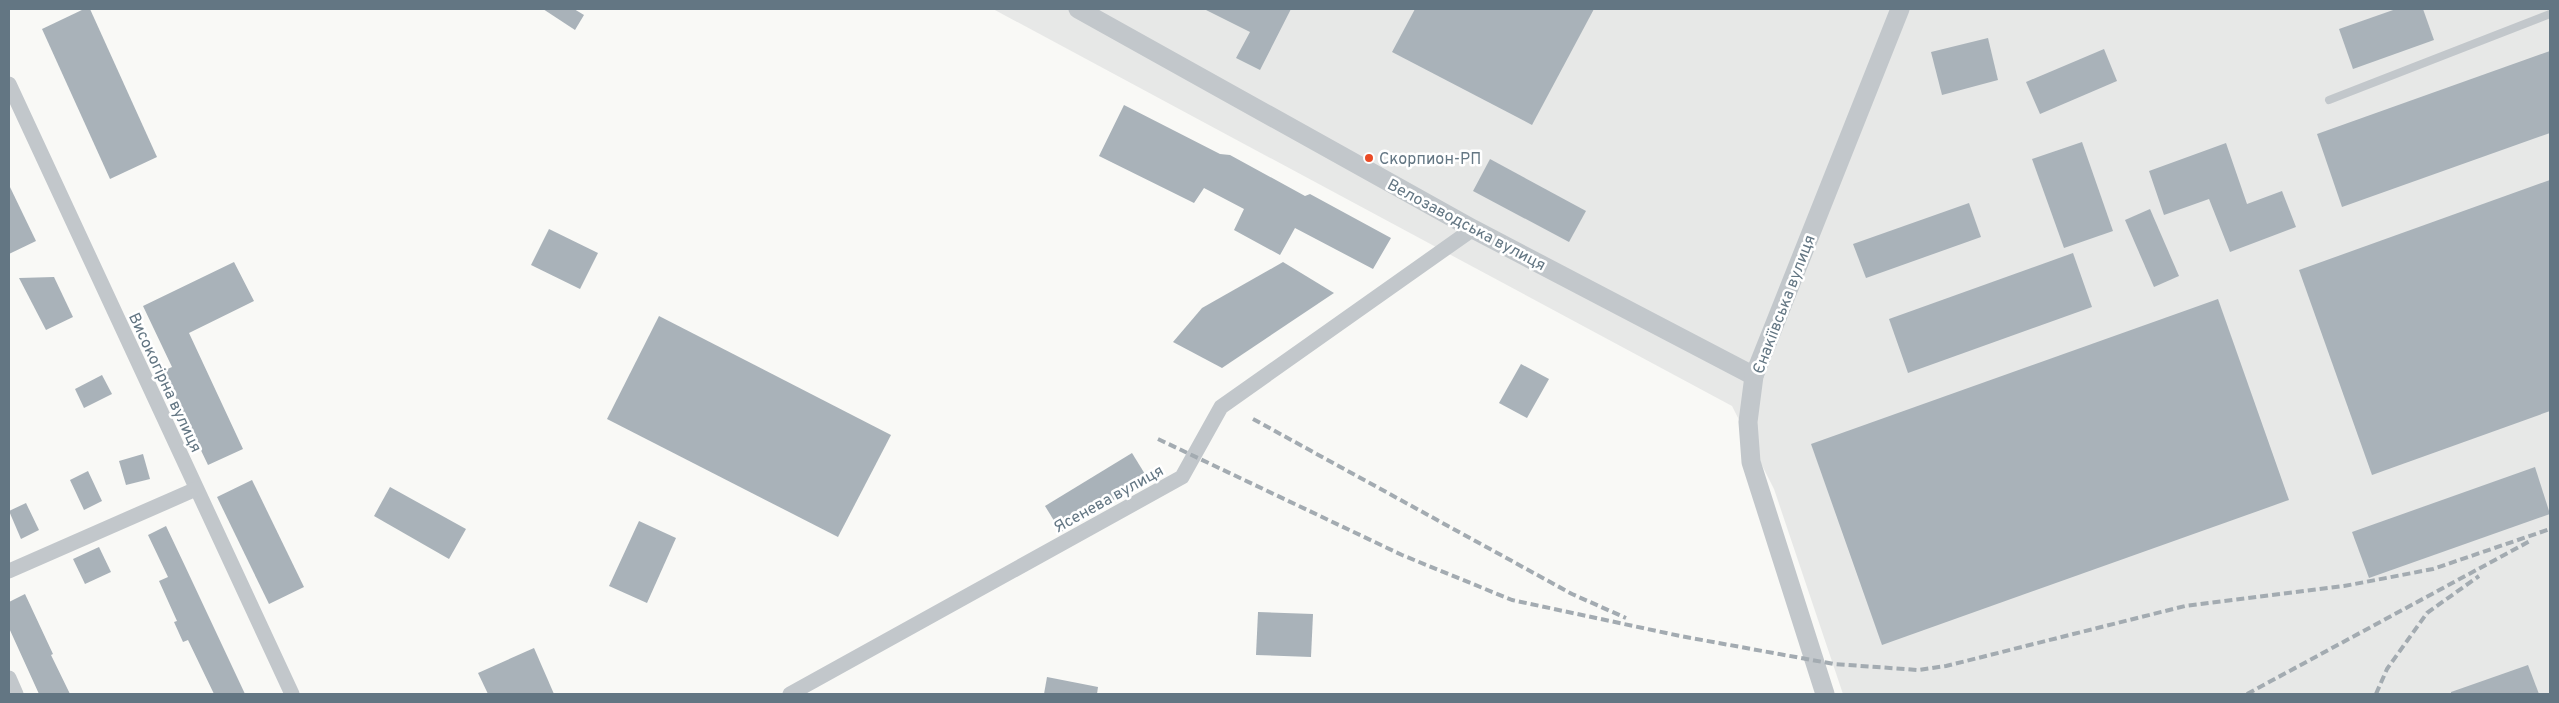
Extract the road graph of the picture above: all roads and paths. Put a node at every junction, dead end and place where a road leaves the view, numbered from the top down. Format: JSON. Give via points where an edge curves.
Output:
{"nodes":[{"id":1,"x":1078,"y":9,"type":"edge"},
{"id":2,"x":1900,"y":9,"type":"edge"},
{"id":3,"x":2550,"y":14,"type":"edge"},
{"id":4,"x":9,"y":84,"type":"edge"},
{"id":5,"x":2329,"y":100,"type":"dead end"},
{"id":6,"x":1473,"y":229,"type":"junction"},
{"id":7,"x":1754,"y":376,"type":"junction"},
{"id":8,"x":196,"y":489,"type":"junction"},
{"id":9,"x":9,"y":572,"type":"edge"},
{"id":10,"x":9,"y":678,"type":"edge"},
{"id":11,"x":16,"y":694,"type":"edge"},
{"id":12,"x":292,"y":694,"type":"edge"},
{"id":13,"x":790,"y":694,"type":"edge"},
{"id":14,"x":1825,"y":694,"type":"edge"}],
"edges":[{"from":1,"to":6,"type":"street","name":"Велозаводська вулиця"},
{"from":2,"to":7,"type":"street","name":"Єнакіївська вулиця"},
{"from":3,"to":5,"type":"lane"},
{"from":4,"to":8,"type":"street","name":"Високогірна вулиця"},
{"from":6,"to":7,"type":"street","name":"Велозаводська вулиця"},
{"from":6,"to":13,"type":"street","name":"Ясенева вулиця","via":[[1221,407],[1182,477]]},
{"from":7,"to":14,"type":"street","name":"Єнакіївська вулиця","via":[[1748,422],[1751,462]]},
{"from":8,"to":9,"type":"street"},
{"from":8,"to":12,"type":"street","name":"Високогірна вулиця"},
{"from":10,"to":11,"type":"street"}]}
